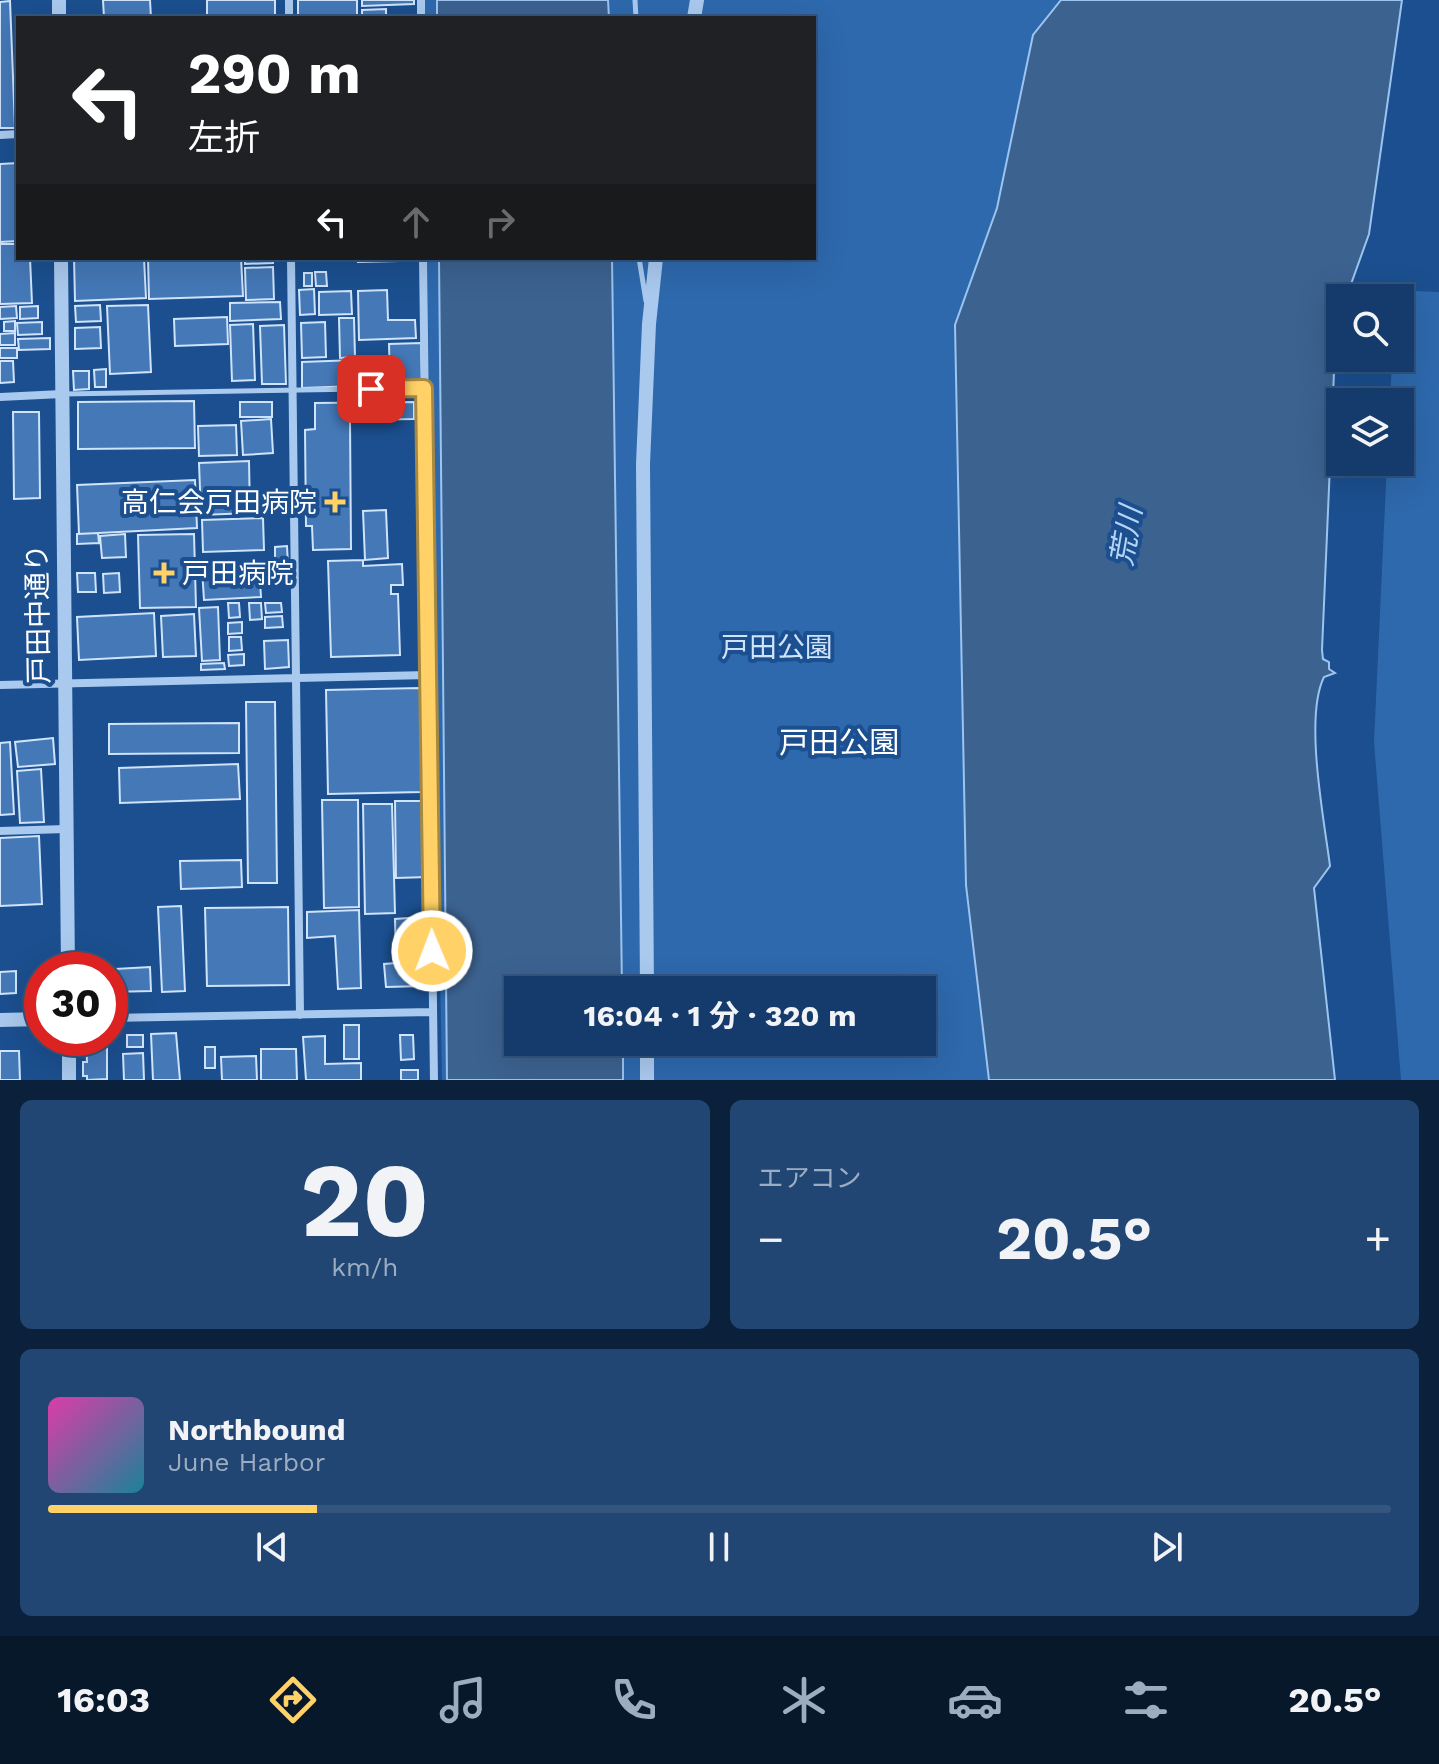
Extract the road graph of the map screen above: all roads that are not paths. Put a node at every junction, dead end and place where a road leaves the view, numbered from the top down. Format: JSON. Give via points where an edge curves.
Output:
{"nodes":[{"id":1,"x":61,"y":260,"type":"edge"},
{"id":2,"x":291,"y":260,"type":"edge"},
{"id":3,"x":423,"y":260,"type":"edge"},
{"id":4,"x":639,"y":260,"type":"edge"},
{"id":5,"x":656,"y":260,"type":"edge"},
{"id":6,"x":649,"y":324,"type":"junction"},
{"id":7,"x":424,"y":388,"type":"junction"},
{"id":8,"x":292,"y":391,"type":"junction"},
{"id":9,"x":62,"y":394,"type":"junction"},
{"id":10,"x":0,"y":397,"type":"edge"},
{"id":11,"x":428,"y":675,"type":"junction"},
{"id":12,"x":297,"y":678,"type":"junction"},
{"id":13,"x":65,"y":684,"type":"junction"},
{"id":14,"x":0,"y":685,"type":"edge"},
{"id":15,"x":66,"y":829,"type":"junction"},
{"id":16,"x":0,"y":831,"type":"edge"},
{"id":17,"x":68,"y":952,"type":"edge"},
{"id":18,"x":647,"y":976,"type":"edge"},
{"id":19,"x":432,"y":1012,"type":"junction"},
{"id":20,"x":300,"y":1015,"type":"junction"},
{"id":21,"x":128,"y":1018,"type":"edge"},
{"id":22,"x":24,"y":1019,"type":"edge"},
{"id":23,"x":0,"y":1020,"type":"edge"},
{"id":24,"x":69,"y":1056,"type":"edge"},
{"id":25,"x":647,"y":1056,"type":"edge"},
{"id":26,"x":69,"y":1080,"type":"edge"},
{"id":27,"x":434,"y":1080,"type":"edge"},
{"id":28,"x":647,"y":1080,"type":"edge"}],
"edges":[{"from":1,"to":9,"type":"street","name":"戸田中通り"},
{"from":2,"to":8,"type":"street"},
{"from":3,"to":7,"type":"street"},
{"from":4,"to":6,"type":"lane"},
{"from":5,"to":6,"type":"street"},
{"from":6,"to":18,"type":"street","via":[[643,464]]},
{"from":7,"to":8,"type":"lane"},
{"from":7,"to":11,"type":"street"},
{"from":8,"to":9,"type":"lane"},
{"from":8,"to":12,"type":"street"},
{"from":9,"to":10,"type":"street"},
{"from":9,"to":13,"type":"street","name":"戸田中通り"},
{"from":11,"to":12,"type":"street"},
{"from":11,"to":19,"type":"street"},
{"from":12,"to":13,"type":"street"},
{"from":12,"to":20,"type":"street"},
{"from":13,"to":14,"type":"street"},
{"from":13,"to":15,"type":"street","name":"戸田中通り"},
{"from":15,"to":16,"type":"street"},
{"from":15,"to":17,"type":"street","name":"戸田中通り"},
{"from":19,"to":20,"type":"street"},
{"from":19,"to":27,"type":"street"},
{"from":20,"to":21,"type":"street"},
{"from":22,"to":23,"type":"street"},
{"from":24,"to":26,"type":"street"},
{"from":25,"to":28,"type":"street"}]}
